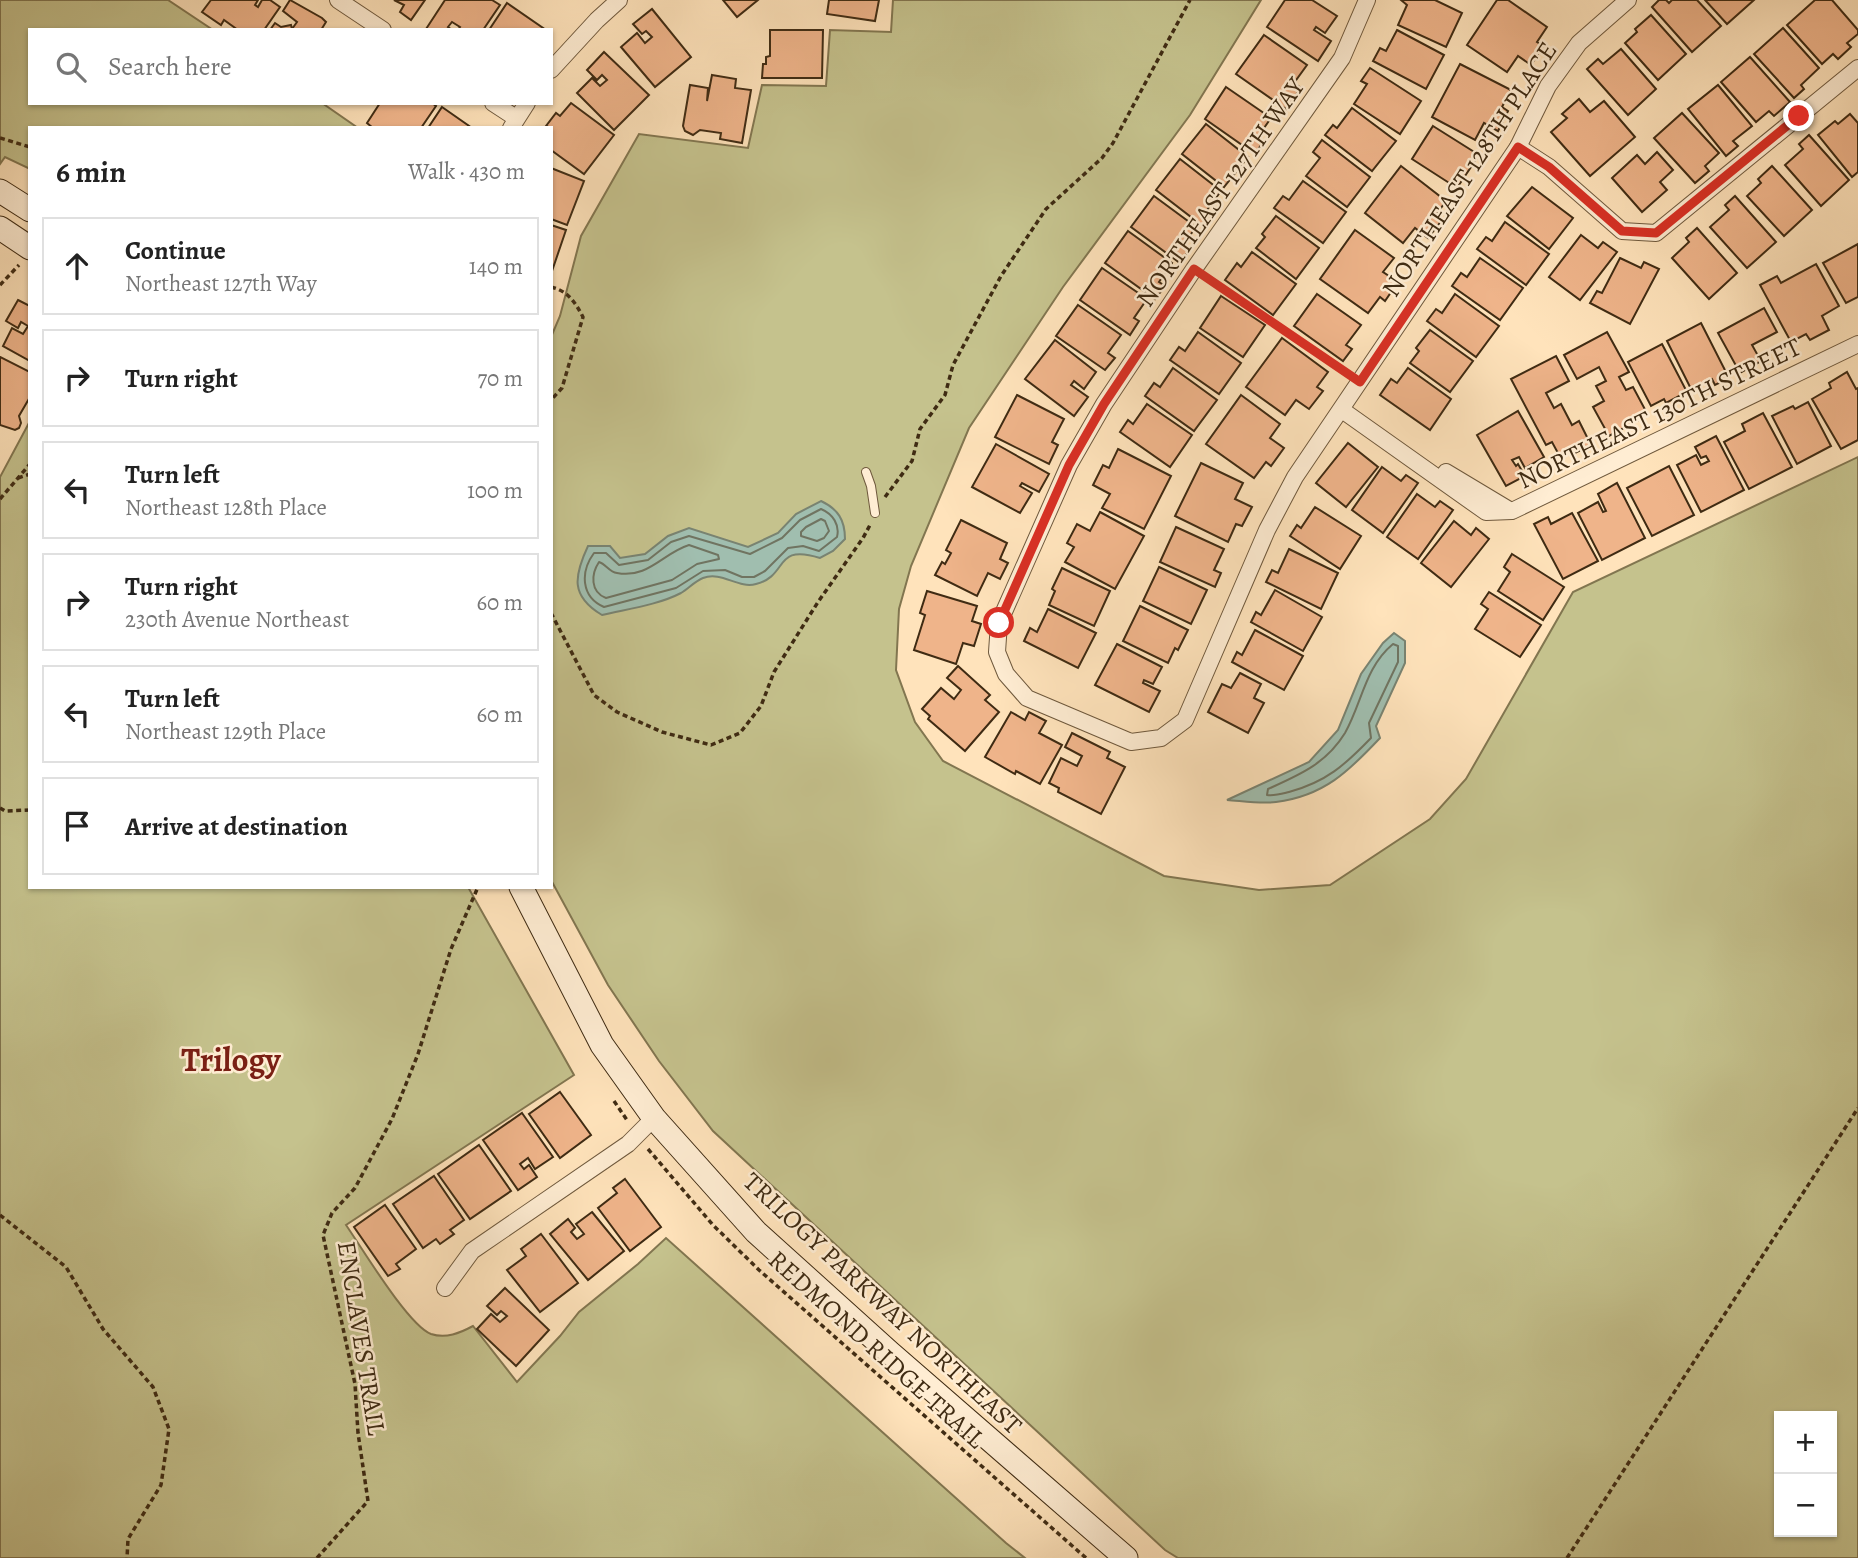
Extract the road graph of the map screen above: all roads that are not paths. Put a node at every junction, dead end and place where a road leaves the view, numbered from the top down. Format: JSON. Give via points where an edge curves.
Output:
{"nodes":[{"id":1,"x":338,"y":0,"type":"edge"},
{"id":2,"x":620,"y":0,"type":"edge"},
{"id":3,"x":1367,"y":0,"type":"edge"},
{"id":4,"x":1628,"y":0,"type":"edge"},
{"id":5,"x":380,"y":28,"type":"edge"},
{"id":6,"x":553,"y":68,"type":"edge"},
{"id":7,"x":1858,"y":68,"type":"edge"},
{"id":8,"x":495,"y":105,"type":"edge"},
{"id":9,"x":526,"y":105,"type":"edge"},
{"id":10,"x":514,"y":123,"type":"edge"},
{"id":11,"x":1518,"y":147,"type":"junction"},
{"id":12,"x":0,"y":191,"type":"edge"},
{"id":13,"x":28,"y":208,"type":"edge"},
{"id":14,"x":0,"y":228,"type":"edge"},
{"id":15,"x":24,"y":257,"type":"edge"},
{"id":16,"x":1858,"y":344,"type":"edge"},
{"id":17,"x":1342,"y":410,"type":"junction"},
{"id":18,"x":866,"y":472,"type":"dead end"},
{"id":19,"x":875,"y":513,"type":"road end"},
{"id":20,"x":1161,"y":738,"type":"joint"},
{"id":21,"x":522,"y":889,"type":"edge"},
{"id":22,"x":654,"y":1118,"type":"junction"},
{"id":23,"x":445,"y":1288,"type":"dead end"},
{"id":24,"x":1126,"y":1558,"type":"edge"}],
"edges":[{"from":1,"to":5,"type":"street"},
{"from":2,"to":6,"type":"street"},
{"from":3,"to":20,"type":"street","name":"NORTHEAST 127TH WAY","via":[[1342,58],[1104,404],[1069,465],[999,623],[996,652],[1006,674],[1027,698],[1131,742]]},
{"from":4,"to":11,"type":"street","name":"NORTHEAST 128TH PLACE","via":[[1571,54],[1548,86]]},
{"from":7,"to":11,"type":"street","via":[[1656,233],[1622,231],[1549,167]]},
{"from":8,"to":10,"type":"street"},
{"from":9,"to":10,"type":"street"},
{"from":11,"to":17,"type":"street","name":"NORTHEAST 128TH PLACE"},
{"from":12,"to":13,"type":"street"},
{"from":14,"to":15,"type":"street"},
{"from":16,"to":17,"type":"street","name":"NORTHEAST 130TH STREET","via":[[1512,512]]},
{"from":17,"to":20,"type":"street","name":"NORTHEAST 128TH PLACE","via":[[1295,477],[1267,530],[1185,720]]},
{"from":18,"to":19,"type":"lane"},
{"from":21,"to":22,"type":"street","name":"TRILOGY PARKWAY NORTHEAST","via":[[602,1045]]},
{"from":22,"to":23,"type":"street","via":[[628,1144],[472,1251]]},
{"from":22,"to":24,"type":"street","name":"TRILOGY PARKWAY NORTHEAST","via":[[756,1233]]}]}
